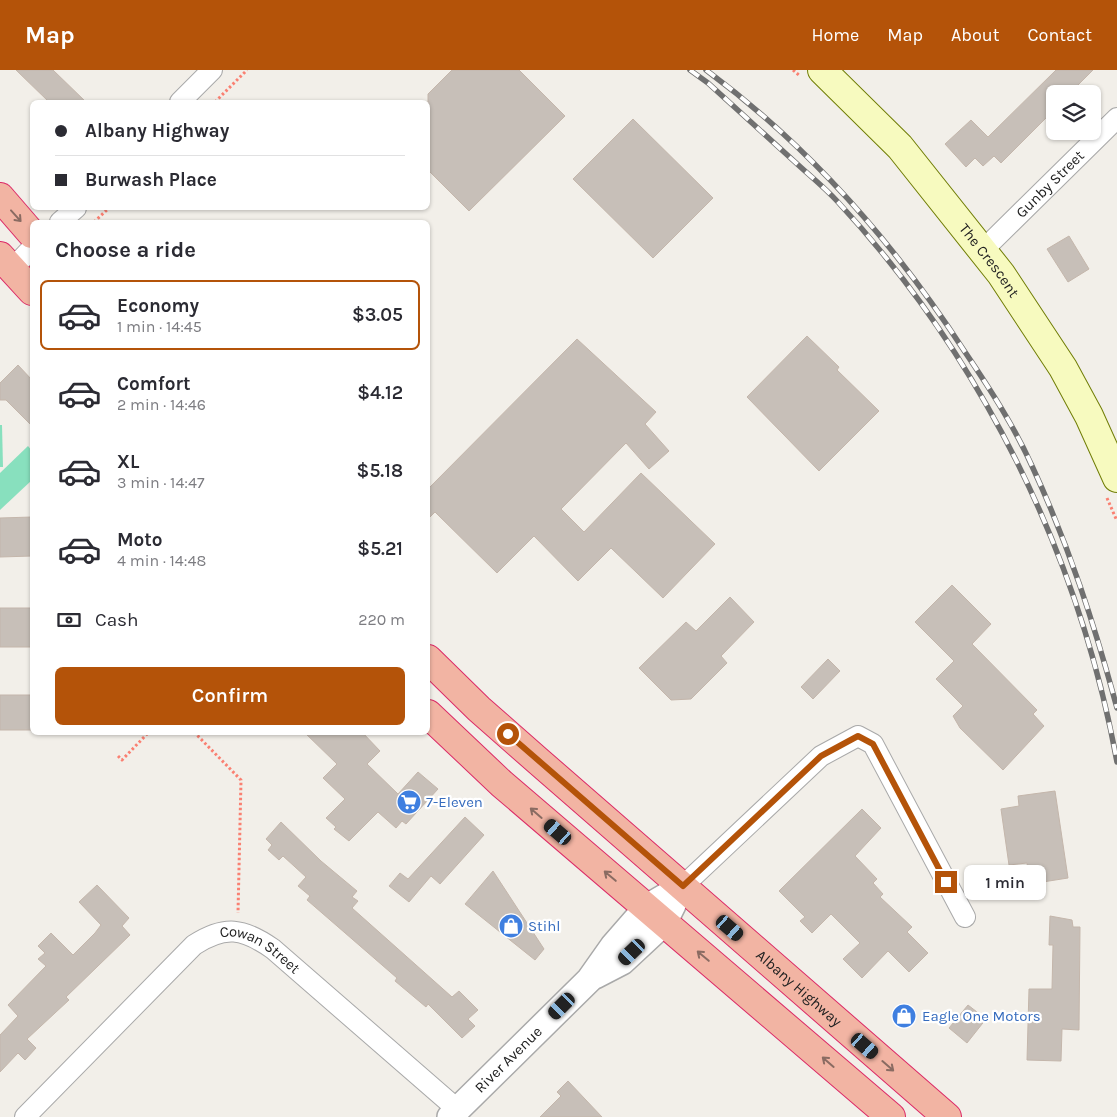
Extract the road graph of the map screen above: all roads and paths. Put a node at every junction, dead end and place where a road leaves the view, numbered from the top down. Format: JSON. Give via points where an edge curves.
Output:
{"nodes":[{"id":1,"x":212,"y":70,"type":"edge"},
{"id":2,"x":247,"y":70,"type":"edge"},
{"id":3,"x":793,"y":70,"type":"edge"},
{"id":4,"x":815,"y":76,"type":"edge"},
{"id":5,"x":182,"y":100,"type":"edge"},
{"id":6,"x":217,"y":100,"type":"edge"},
{"id":7,"x":1117,"y":118,"type":"edge"},
{"id":8,"x":0,"y":197,"type":"edge"},
{"id":9,"x":74,"y":210,"type":"edge"},
{"id":10,"x":106,"y":210,"type":"edge"},
{"id":11,"x":62,"y":220,"type":"edge"},
{"id":12,"x":96,"y":220,"type":"edge"},
{"id":13,"x":30,"y":232,"type":"edge"},
{"id":14,"x":30,"y":249,"type":"edge"},
{"id":15,"x":983,"y":250,"type":"junction"},
{"id":16,"x":6,"y":262,"type":"edge"},
{"id":17,"x":30,"y":289,"type":"edge"},
{"id":18,"x":1112,"y":487,"type":"edge"},
{"id":19,"x":1117,"y":521,"type":"edge"},
{"id":20,"x":430,"y":660,"type":"edge"},
{"id":21,"x":430,"y":716,"type":"edge"},
{"id":22,"x":146,"y":735,"type":"edge"},
{"id":23,"x":197,"y":735,"type":"edge"},
{"id":24,"x":118,"y":756,"type":"dead end"},
{"id":25,"x":683,"y":886,"type":"junction"},
{"id":26,"x":238,"y":914,"type":"dead end"},
{"id":27,"x":656,"y":915,"type":"junction"},
{"id":28,"x":965,"y":917,"type":"dead end"},
{"id":29,"x":454,"y":1113,"type":"edge"},
{"id":30,"x":25,"y":1117,"type":"edge"},
{"id":31,"x":891,"y":1117,"type":"edge"},
{"id":32,"x":947,"y":1117,"type":"edge"}],
"edges":[{"from":1,"to":5,"type":"street"},
{"from":2,"to":6,"type":"path"},
{"from":3,"to":4,"type":"path"},
{"from":4,"to":15,"type":"main road","name":"The Crescent","via":[[900,147]]},
{"from":7,"to":15,"type":"street","name":"Gunby Street"},
{"from":8,"to":13,"type":"highway","one_way":true},
{"from":9,"to":11,"type":"street"},
{"from":10,"to":12,"type":"path"},
{"from":14,"to":16,"type":"street"},
{"from":15,"to":18,"type":"main road","name":"The Crescent","via":[[1033,320],[1089,416]]},
{"from":16,"to":17,"type":"highway"},
{"from":18,"to":19,"type":"path"},
{"from":20,"to":25,"type":"highway","name":"Albany Highway","via":[[479,709]]},
{"from":27,"to":21,"type":"highway","one_way":true,"via":[[502,784]]},
{"from":22,"to":24,"type":"path","via":[[122,760]]},
{"from":23,"to":26,"type":"path","via":[[241,780]]},
{"from":25,"to":27,"type":"street","name":"River Avenue"},
{"from":25,"to":28,"type":"street","via":[[821,756],[858,736],[873,744]]},
{"from":25,"to":32,"type":"highway","name":"Albany Highway","one_way":true},
{"from":27,"to":29,"type":"street","name":"River Avenue","via":[[613,946],[589,980]]},
{"from":31,"to":27,"type":"highway","one_way":true},
{"from":29,"to":30,"type":"street","name":"Cowan Street","via":[[273,949],[244,933],[225,931],[211,934],[194,945]]}]}
